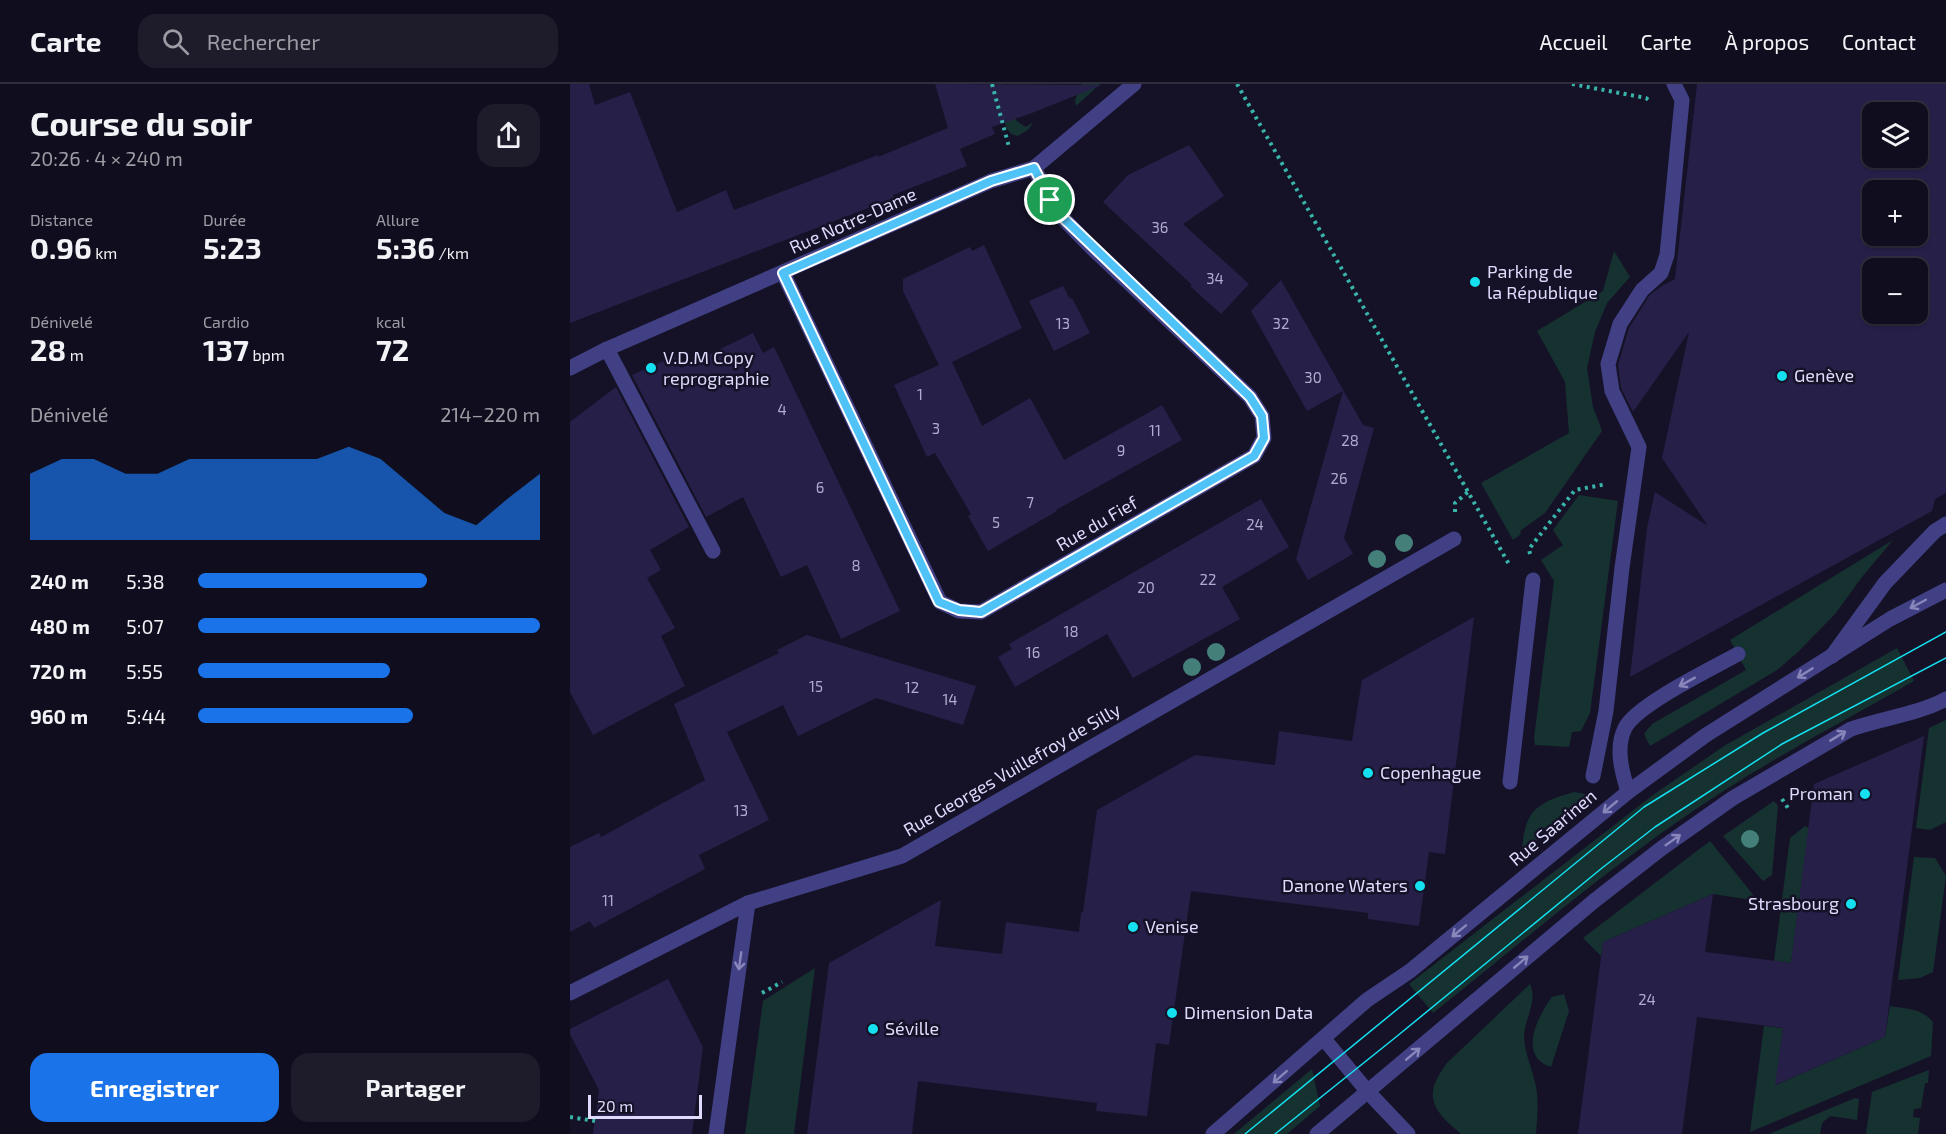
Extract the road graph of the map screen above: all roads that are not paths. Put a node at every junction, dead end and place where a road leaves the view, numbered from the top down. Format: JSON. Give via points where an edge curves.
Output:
{"nodes":[{"id":1,"x":1134,"y":84,"type":"edge"},
{"id":2,"x":1674,"y":84,"type":"edge"},
{"id":3,"x":1034,"y":168,"type":"junction"},
{"id":4,"x":783,"y":273,"type":"junction"},
{"id":5,"x":607,"y":349,"type":"junction"},
{"id":6,"x":570,"y":368,"type":"edge"},
{"id":7,"x":1946,"y":524,"type":"edge"},
{"id":8,"x":1454,"y":539,"type":"dead end"},
{"id":9,"x":713,"y":551,"type":"dead end"},
{"id":10,"x":1533,"y":580,"type":"road end"},
{"id":11,"x":1946,"y":590,"type":"edge"},
{"id":12,"x":1738,"y":654,"type":"dead end"},
{"id":13,"x":1832,"y":656,"type":"junction"},
{"id":14,"x":1946,"y":699,"type":"edge"},
{"id":15,"x":1593,"y":776,"type":"dead end"},
{"id":16,"x":1510,"y":782,"type":"dead end"},
{"id":17,"x":1628,"y":792,"type":"junction"},
{"id":18,"x":748,"y":903,"type":"junction"},
{"id":19,"x":570,"y":993,"type":"edge"},
{"id":20,"x":1324,"y":1039,"type":"junction"},
{"id":21,"x":1368,"y":1092,"type":"junction"},
{"id":22,"x":716,"y":1134,"type":"edge"},
{"id":23,"x":1213,"y":1134,"type":"edge"},
{"id":24,"x":1317,"y":1134,"type":"edge"},
{"id":25,"x":1408,"y":1134,"type":"edge"}],
"edges":[{"from":1,"to":3,"type":"street","name":"Rue Notre-Dame"},
{"from":2,"to":15,"type":"street","via":[[1682,100],[1667,255],[1661,273],[1642,290],[1620,324],[1608,364],[1612,391],[1639,447],[1606,711]]},
{"from":3,"to":4,"type":"street","name":"Rue Notre-Dame","via":[[991,181]]},
{"from":3,"to":4,"type":"street","name":"Rue du Fief","via":[[1057,212],[1250,397],[1262,416],[1264,438],[1254,456],[981,612],[959,610],[939,602]]},
{"from":4,"to":5,"type":"street","name":"Rue Notre-Dame"},
{"from":5,"to":6,"type":"street","name":"Rue Notre-Dame"},
{"from":5,"to":9,"type":"street"},
{"from":7,"to":13,"type":"street","via":[[1885,583]]},
{"from":8,"to":18,"type":"street","name":"Rue Georges Vuillefroy de Silly","via":[[902,856]]},
{"from":10,"to":16,"type":"street"},
{"from":11,"to":13,"type":"street","name":"Rue Saarinen","one_way":true},
{"from":12,"to":17,"type":"street","one_way":true,"via":[[1674,689],[1636,715],[1625,728],[1620,751]]},
{"from":13,"to":17,"type":"street","name":"Rue Saarinen","one_way":true,"via":[[1706,735]]},
{"from":21,"to":14,"type":"street","one_way":true,"via":[[1594,901],[1733,798],[1851,729],[1903,716]]},
{"from":17,"to":20,"type":"street","name":"Rue Saarinen","one_way":true,"via":[[1410,971],[1367,1000]]},
{"from":18,"to":19,"type":"street","name":"Rue Georges Vuillefroy de Silly"},
{"from":18,"to":22,"type":"street","one_way":true},
{"from":20,"to":21,"type":"street"},
{"from":20,"to":23,"type":"street","name":"Rue Saarinen","one_way":true},
{"from":21,"to":24,"type":"street"},
{"from":21,"to":25,"type":"street"}]}
